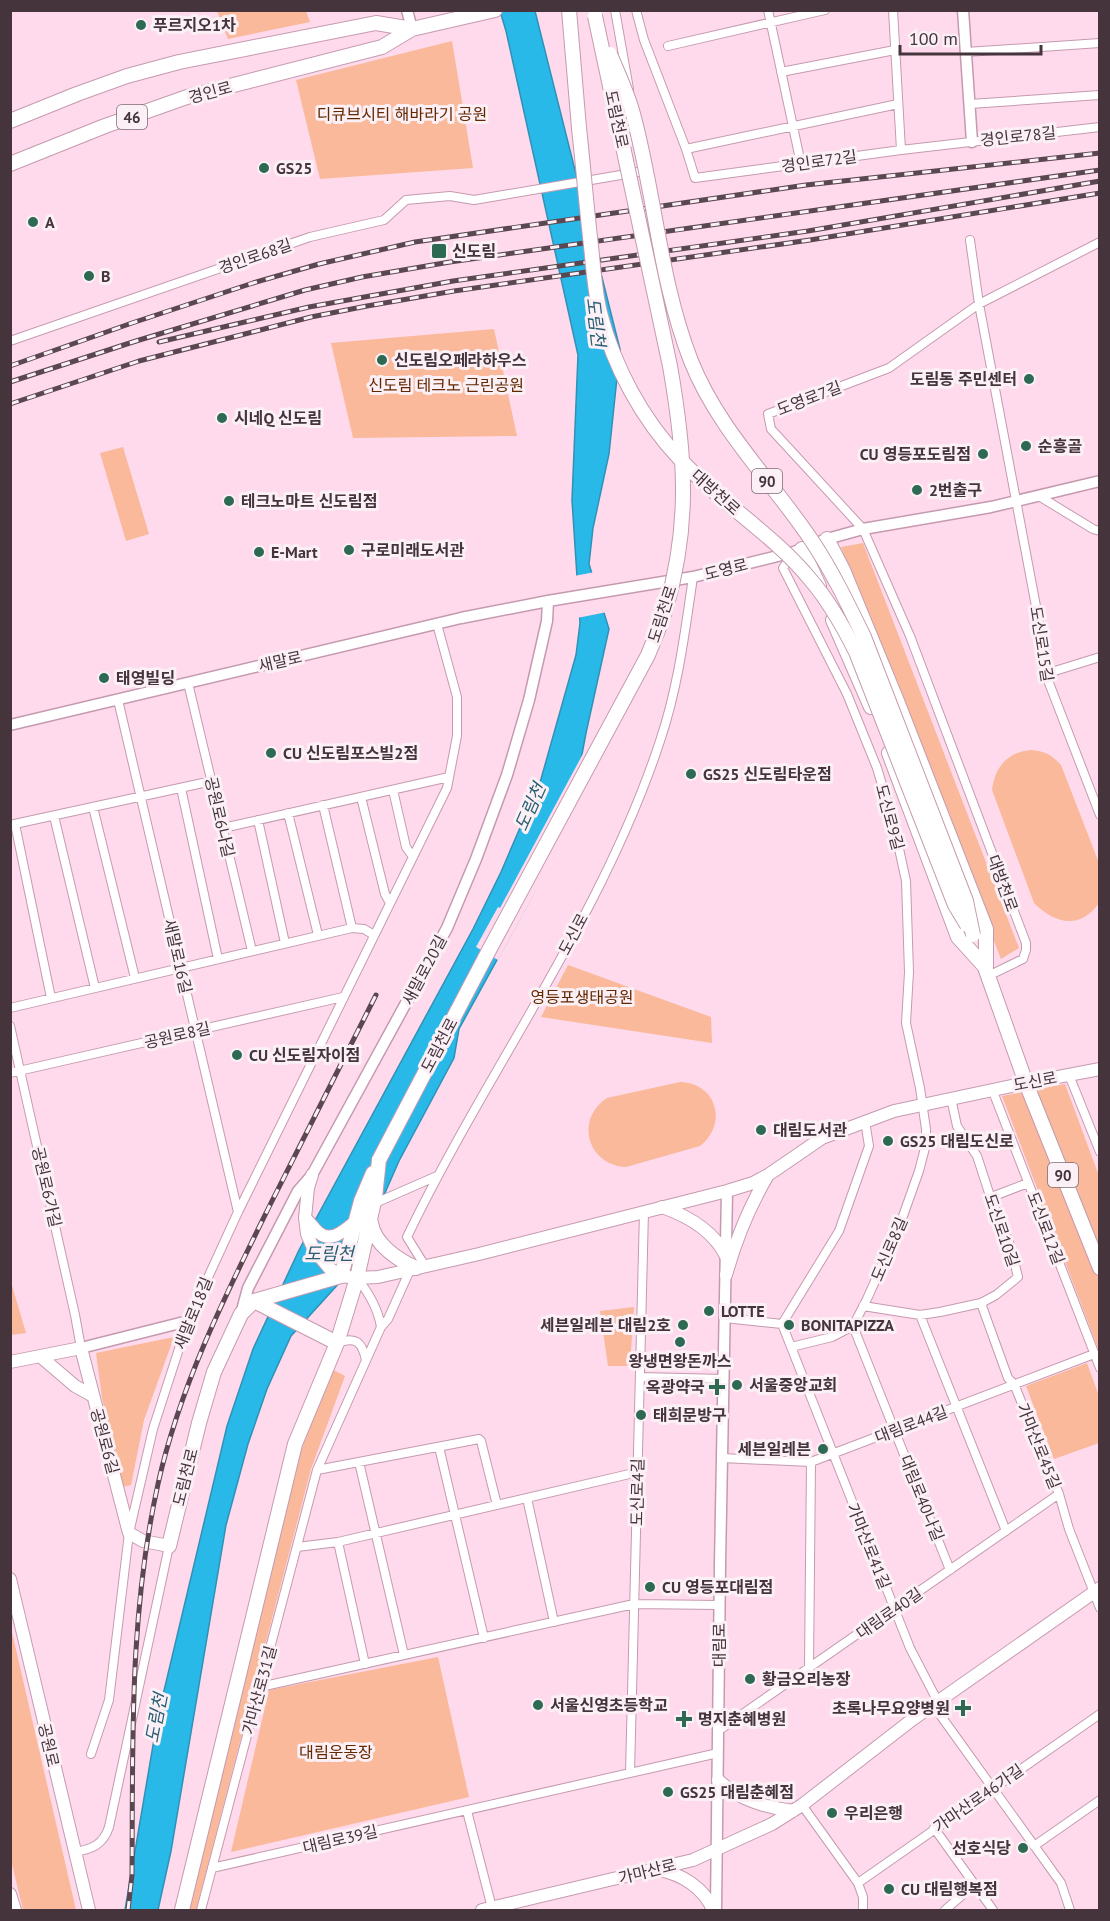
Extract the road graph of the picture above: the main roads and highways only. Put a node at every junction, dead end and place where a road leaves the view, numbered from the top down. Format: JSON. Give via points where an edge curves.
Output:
{"nodes":[{"id":1,"x":495,"y":10,"type":"edge"},
{"id":2,"x":569,"y":10,"type":"edge"},
{"id":3,"x":595,"y":13,"type":"edge"},
{"id":4,"x":412,"y":28,"type":"junction"},
{"id":5,"x":10,"y":121,"type":"edge"},
{"id":6,"x":10,"y":164,"type":"edge"},
{"id":7,"x":827,"y":539,"type":"road end"},
{"id":8,"x":798,"y":550,"type":"road end"},
{"id":9,"x":973,"y":935,"type":"junction"},
{"id":10,"x":987,"y":972,"type":"junction"},
{"id":11,"x":1100,"y":1070,"type":"edge"},
{"id":12,"x":1026,"y":1083,"type":"junction"},
{"id":13,"x":379,"y":1160,"type":"junction"},
{"id":14,"x":312,"y":1175,"type":"road end"},
{"id":15,"x":768,"y":1175,"type":"junction"},
{"id":16,"x":662,"y":1207,"type":"junction"},
{"id":17,"x":305,"y":1211,"type":"junction"},
{"id":18,"x":370,"y":1220,"type":"junction"},
{"id":19,"x":355,"y":1222,"type":"junction"},
{"id":20,"x":726,"y":1256,"type":"road end"},
{"id":21,"x":417,"y":1268,"type":"junction"},
{"id":22,"x":1100,"y":1268,"type":"edge"},
{"id":23,"x":726,"y":1275,"type":"road end"},
{"id":24,"x":341,"y":1276,"type":"junction"},
{"id":25,"x":357,"y":1278,"type":"junction"},
{"id":26,"x":255,"y":1301,"type":"junction"},
{"id":27,"x":337,"y":1343,"type":"junction"},
{"id":28,"x":40,"y":1357,"type":"junction"},
{"id":29,"x":10,"y":1362,"type":"edge"},
{"id":30,"x":93,"y":1396,"type":"junction"},
{"id":31,"x":169,"y":1546,"type":"joint"},
{"id":32,"x":10,"y":1579,"type":"edge"},
{"id":33,"x":1096,"y":1590,"type":"edge"},
{"id":34,"x":718,"y":1780,"type":"road end"},
{"id":35,"x":797,"y":1808,"type":"junction"},
{"id":36,"x":655,"y":1869,"type":"junction"},
{"id":37,"x":10,"y":1894,"type":"edge"},
{"id":38,"x":487,"y":1909,"type":"edge"},
{"id":39,"x":15,"y":1911,"type":"edge"},
{"id":40,"x":89,"y":1911,"type":"edge"},
{"id":41,"x":182,"y":1911,"type":"edge"},
{"id":42,"x":714,"y":1911,"type":"edge"}],
"edges":[{"from":1,"to":4,"type":"main road","name":"경인로"},
{"from":2,"to":9,"type":"main road","name":"대방천로","number":"90","bridge":true,"via":[[594,278],[613,355],[657,433],[712,490],[810,578],[840,619],[955,905]]},
{"from":3,"to":9,"type":"main road","name":"대방천로","number":"90","bridge":true,"via":[[633,112],[667,275],[692,361],[728,428],[812,541],[844,595],[864,637],[966,902]]},
{"from":3,"to":13,"type":"main road","name":"도림천로","bridge":true,"via":[[679,418],[684,501],[679,553],[666,609],[648,655]]},
{"from":4,"to":5,"type":"main road","name":"경인로","number":"46","via":[[376,23],[179,62],[128,76]]},
{"from":4,"to":6,"type":"main road","name":"경인로","number":"46","via":[[382,47],[187,97]]},
{"from":7,"to":10,"type":"main road","via":[[897,701],[987,929]]},
{"from":8,"to":10,"type":"main road","via":[[873,713],[958,937]]},
{"from":9,"to":10,"type":"main road","name":"대방천로","number":"90"},
{"from":10,"to":12,"type":"main road","name":"대방천로","number":"90"},
{"from":11,"to":12,"type":"main road","name":"도신로"},
{"from":12,"to":15,"type":"main road","name":"도신로","via":[[922,1104],[865,1121],[822,1138]]},
{"from":12,"to":22,"type":"main road","name":"대방천로","number":"90"},
{"from":13,"to":18,"type":"main road","name":"도림천로"},
{"from":13,"to":19,"type":"main road","name":"도림천로"},
{"from":14,"to":17,"type":"main road"},
{"from":15,"to":16,"type":"main road","name":"도신로","via":[[728,1191]]},
{"from":15,"to":23,"type":"main road","via":[[747,1211]]},
{"from":16,"to":20,"type":"main road","via":[[700,1226],[720,1244]]},
{"from":16,"to":21,"type":"main road","name":"도신로"},
{"from":17,"to":19,"type":"main road","via":[[320,1233],[330,1237]]},
{"from":17,"to":24,"type":"main road","via":[[314,1250]]},
{"from":18,"to":21,"type":"main road","via":[[376,1237],[389,1251]]},
{"from":18,"to":25,"type":"main road","name":"도림천로"},
{"from":19,"to":24,"type":"main road","name":"도림천로"},
{"from":21,"to":25,"type":"main road","name":"도신로"},
{"from":24,"to":25,"type":"main road","name":"도신로"},
{"from":24,"to":26,"type":"main road","name":"도림천로"},
{"from":25,"to":27,"type":"main road","name":"도림천로"},
{"from":26,"to":27,"type":"main road"},
{"from":26,"to":31,"type":"main road","name":"도림천로","via":[[241,1314],[214,1372]]},
{"from":27,"to":41,"type":"main road","name":"도림천로","via":[[296,1444]]},
{"from":28,"to":29,"type":"main road"},
{"from":28,"to":30,"type":"main road"},
{"from":28,"to":30,"type":"main road","name":"공원로6길","via":[[81,1348]]},
{"from":30,"to":31,"type":"main road","name":"공원로6길","via":[[129,1533],[143,1541]]},
{"from":32,"to":40,"type":"main road","name":"공원로"},
{"from":33,"to":35,"type":"main road","name":"가마산로","via":[[935,1703]]},
{"from":34,"to":35,"type":"main road","via":[[752,1802],[769,1808]]},
{"from":35,"to":36,"type":"main road","name":"가마산로","via":[[772,1824],[693,1860]]},
{"from":36,"to":38,"type":"main road","name":"가마산로"},
{"from":36,"to":42,"type":"main road","via":[[683,1877],[702,1893]]},
{"from":37,"to":39,"type":"main road"}]}
